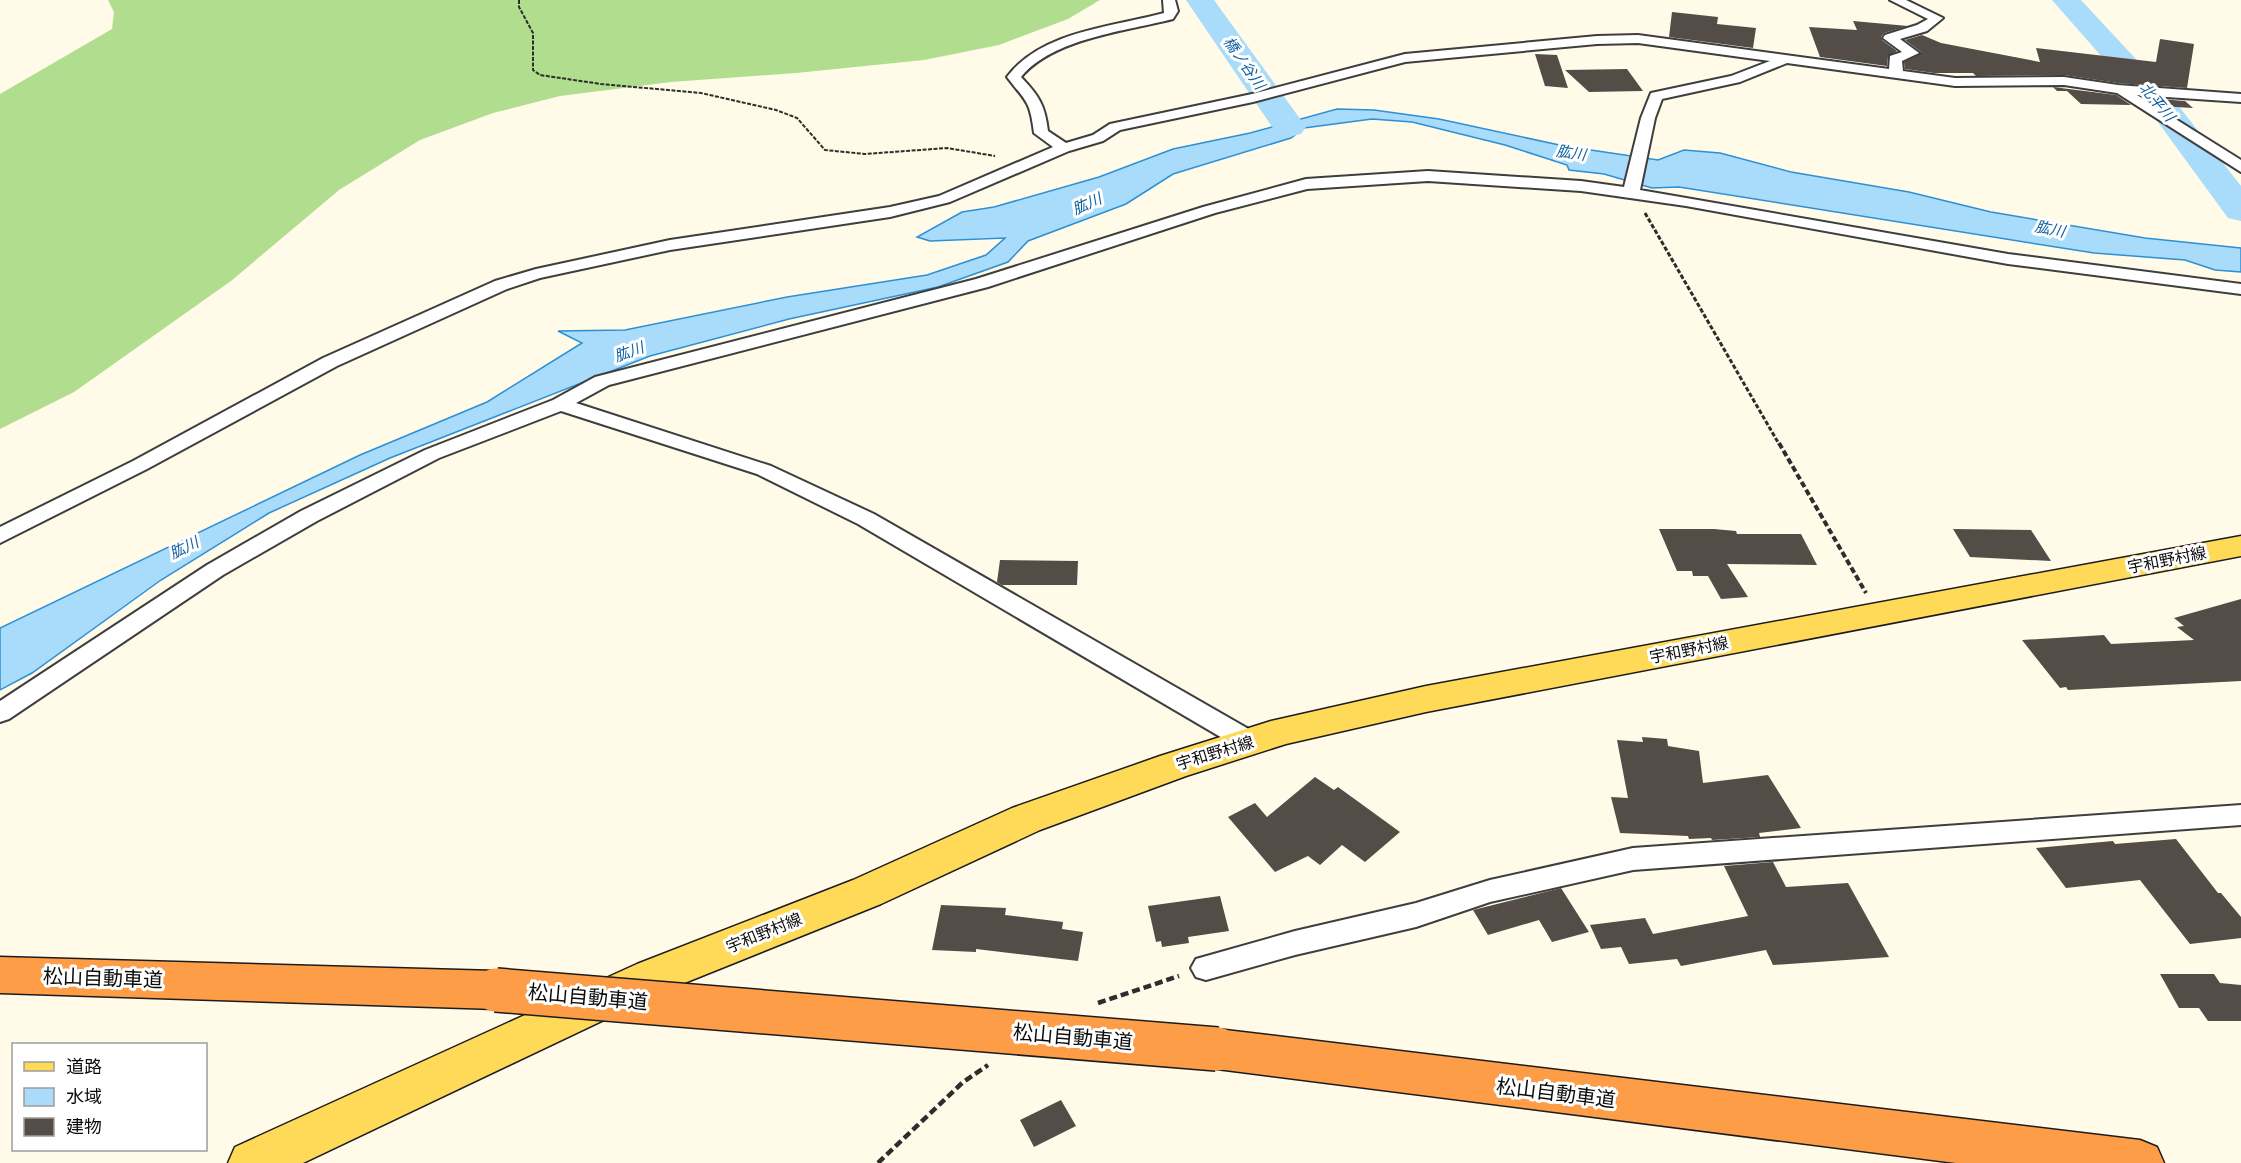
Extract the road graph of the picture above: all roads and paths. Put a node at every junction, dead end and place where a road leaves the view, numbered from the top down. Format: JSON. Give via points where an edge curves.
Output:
{"nodes":[{"id":1,"x":519,"y":0,"type":"edge"},
{"id":2,"x":1169,"y":0,"type":"edge"},
{"id":3,"x":1896,"y":0,"type":"edge"},
{"id":4,"x":1783,"y":60,"type":"junction"},
{"id":5,"x":1896,"y":74,"type":"junction"},
{"id":6,"x":2118,"y":89,"type":"junction"},
{"id":7,"x":2241,"y":98,"type":"edge"},
{"id":8,"x":1064,"y":148,"type":"junction"},
{"id":9,"x":1024,"y":165,"type":"junction"},
{"id":10,"x":2241,"y":168,"type":"edge"},
{"id":11,"x":1632,"y":190,"type":"junction"},
{"id":12,"x":2241,"y":290,"type":"edge"},
{"id":13,"x":560,"y":404,"type":"junction"},
{"id":14,"x":0,"y":536,"type":"edge"},
{"id":15,"x":2241,"y":546,"type":"edge"},
{"id":16,"x":1879,"y":614,"type":"junction"},
{"id":17,"x":0,"y":713,"type":"edge"},
{"id":18,"x":1250,"y":742,"type":"junction"},
{"id":19,"x":2241,"y":815,"type":"edge"},
{"id":20,"x":1206,"y":968,"type":"dead end"},
{"id":21,"x":0,"y":975,"type":"edge"},
{"id":22,"x":252,"y":1163,"type":"edge"},
{"id":23,"x":2140,"y":1163,"type":"edge"}],
"edges":[{"from":1,"to":9,"type":"path","via":[[533,33],[533,70],[540,75],[701,93],[776,110],[797,118],[825,150],[872,154],[970,148]]},
{"from":2,"to":8,"type":"street","via":[[1169,16],[1051,48],[1020,66],[1014,77],[1032,98],[1041,133]]},
{"from":3,"to":5,"type":"street","via":[[1937,18],[1922,28],[1890,38],[1912,53],[1895,59]]},
{"from":4,"to":5,"type":"street"},
{"from":4,"to":8,"type":"street","via":[[1638,39],[1405,58],[1253,98],[1114,127],[1098,138]]},
{"from":4,"to":11,"type":"street","via":[[1735,79],[1656,96]]},
{"from":5,"to":6,"type":"street","via":[[1955,82],[2064,81]]},
{"from":6,"to":7,"type":"street"},
{"from":6,"to":10,"type":"street"},
{"from":8,"to":9,"type":"street"},
{"from":9,"to":14,"type":"street","via":[[944,199],[890,212],[661,247],[501,285],[330,362]]},
{"from":11,"to":12,"type":"street","via":[[2008,259]]},
{"from":11,"to":13,"type":"street","via":[[1428,176],[1306,184],[1209,210],[982,283],[602,381]]},
{"from":11,"to":16,"type":"path"},
{"from":13,"to":17,"type":"street","via":[[432,454],[309,516],[215,570]]},
{"from":13,"to":18,"type":"street","via":[[764,470],[866,519]]},
{"from":15,"to":16,"type":"main road","name":"宇和野村線"},
{"from":16,"to":18,"type":"main road","name":"宇和野村線","via":[[1426,699]]},
{"from":18,"to":22,"type":"main road","name":"宇和野村線","via":[[1026,819],[867,892],[652,977]]},
{"from":19,"to":20,"type":"street","via":[[1633,859],[1490,891],[1416,915]]},
{"from":21,"to":23,"type":"highway","name":"松山自動車道","bridge":true,"via":[[496,990],[1217,1049]]}]}
